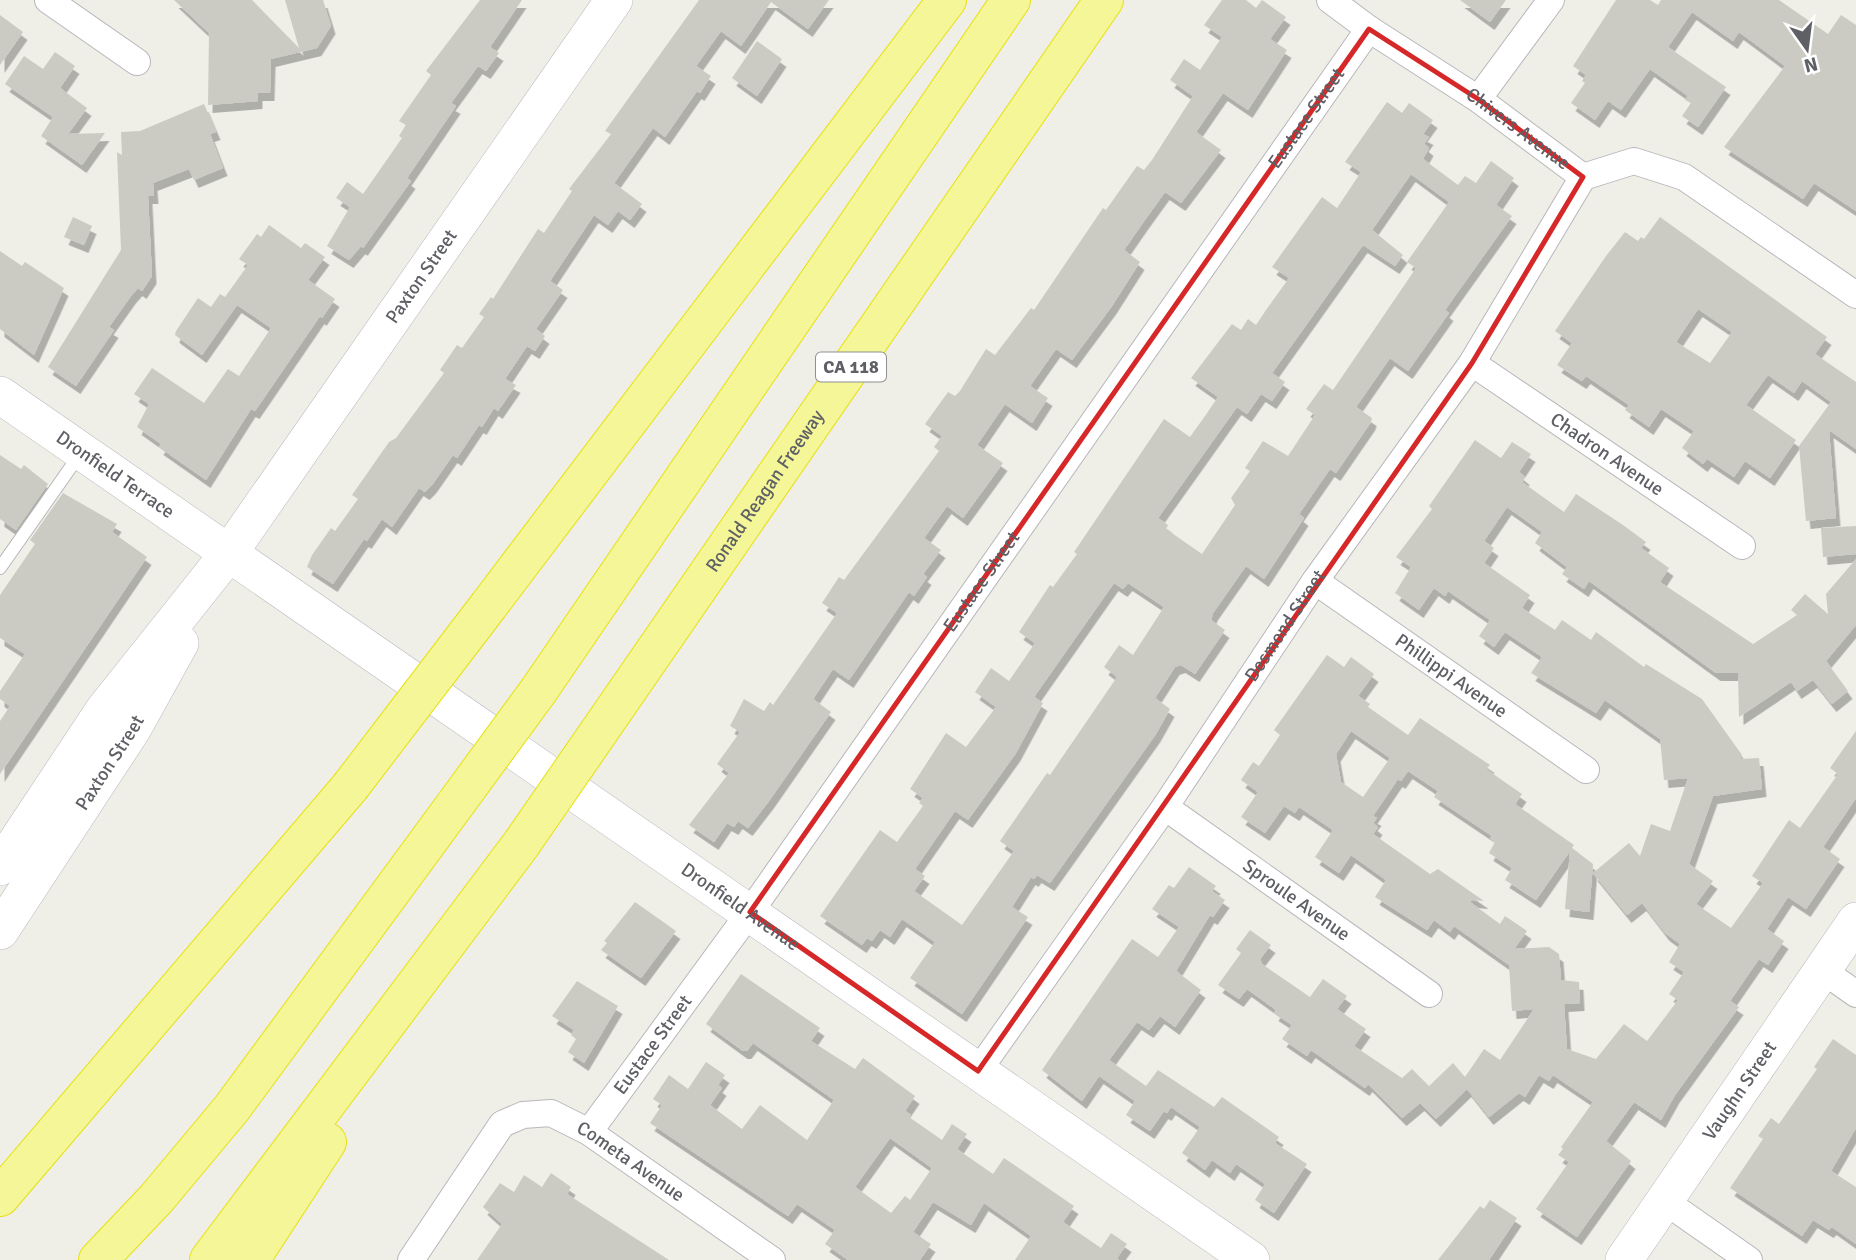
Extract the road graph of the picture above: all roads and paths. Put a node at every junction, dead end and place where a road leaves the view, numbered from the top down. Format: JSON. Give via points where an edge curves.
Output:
{"nodes":[{"id":1,"x":48,"y":0,"type":"edge"},
{"id":2,"x":614,"y":0,"type":"edge"},
{"id":3,"x":947,"y":0,"type":"edge"},
{"id":4,"x":1011,"y":0,"type":"edge"},
{"id":5,"x":1104,"y":0,"type":"edge"},
{"id":6,"x":1330,"y":0,"type":"edge"},
{"id":7,"x":1551,"y":0,"type":"edge"},
{"id":8,"x":1368,"y":29,"type":"junction"},
{"id":9,"x":137,"y":62,"type":"dead end"},
{"id":10,"x":1478,"y":99,"type":"junction"},
{"id":11,"x":1583,"y":177,"type":"junction"},
{"id":12,"x":1856,"y":295,"type":"edge"},
{"id":13,"x":1472,"y":363,"type":"junction"},
{"id":14,"x":0,"y":396,"type":"edge"},
{"id":15,"x":82,"y":451,"type":"junction"},
{"id":16,"x":1742,"y":546,"type":"dead end"},
{"id":17,"x":229,"y":553,"type":"junction"},
{"id":18,"x":0,"y":568,"type":"edge"},
{"id":19,"x":1315,"y":581,"type":"junction"},
{"id":20,"x":1586,"y":770,"type":"dead end"},
{"id":21,"x":1165,"y":807,"type":"junction"},
{"id":22,"x":522,"y":843,"type":"junction"},
{"id":23,"x":0,"y":867,"type":"edge"},
{"id":24,"x":750,"y":912,"type":"junction"},
{"id":25,"x":1856,"y":921,"type":"edge"},
{"id":26,"x":0,"y":931,"type":"edge"},
{"id":27,"x":1822,"y":970,"type":"junction"},
{"id":28,"x":1429,"y":994,"type":"dead end"},
{"id":29,"x":1856,"y":994,"type":"edge"},
{"id":30,"x":978,"y":1071,"type":"junction"},
{"id":31,"x":589,"y":1132,"type":"junction"},
{"id":32,"x":0,"y":1197,"type":"edge"},
{"id":33,"x":1666,"y":1202,"type":"junction"},
{"id":34,"x":98,"y":1260,"type":"edge"},
{"id":35,"x":209,"y":1260,"type":"edge"},
{"id":36,"x":250,"y":1260,"type":"edge"},
{"id":37,"x":411,"y":1260,"type":"edge"},
{"id":38,"x":772,"y":1260,"type":"edge"},
{"id":39,"x":1251,"y":1260,"type":"edge"},
{"id":40,"x":1624,"y":1260,"type":"edge"},
{"id":41,"x":1749,"y":1260,"type":"edge"}],
"edges":[{"from":1,"to":9,"type":"street"},
{"from":2,"to":17,"type":"street","name":"Paxton Street"},
{"from":3,"to":32,"type":"highway","bridge":true,"via":[[350,787]]},
{"from":4,"to":34,"type":"highway","bridge":true,"via":[[539,690],[232,1108]]},
{"from":5,"to":22,"type":"highway","name":"Ronald Reagan Freeway","number":"CA 118","bridge":true},
{"from":6,"to":8,"type":"street","name":"Chivers Avenue"},
{"from":7,"to":10,"type":"street"},
{"from":8,"to":10,"type":"street","name":"Chivers Avenue"},
{"from":8,"to":24,"type":"street","name":"Eustace Street"},
{"from":10,"to":11,"type":"street","name":"Chivers Avenue"},
{"from":11,"to":12,"type":"street","name":"Chivers Avenue","via":[[1634,161],[1684,177]]},
{"from":11,"to":13,"type":"street","name":"Desmond Street"},
{"from":13,"to":16,"type":"street","name":"Chadron Avenue"},
{"from":13,"to":19,"type":"street","name":"Desmond Street"},
{"from":14,"to":15,"type":"street","name":"Dronfield Terrace"},
{"from":15,"to":17,"type":"street","name":"Dronfield Terrace"},
{"from":15,"to":18,"type":"lane"},
{"from":17,"to":23,"type":"street","name":"Paxton Street","via":[[104,710]]},
{"from":17,"to":24,"type":"street","name":"Dronfield Avenue"},
{"from":17,"to":26,"type":"street","name":"Paxton Street","via":[[133,728]]},
{"from":19,"to":20,"type":"street","name":"Phillippi Avenue"},
{"from":19,"to":21,"type":"street","name":"Desmond Street"},
{"from":21,"to":28,"type":"street","name":"Sproule Avenue"},
{"from":21,"to":30,"type":"street","name":"Desmond Street"},
{"from":22,"to":35,"type":"highway"},
{"from":22,"to":36,"type":"highway"},
{"from":24,"to":30,"type":"street","name":"Dronfield Avenue"},
{"from":24,"to":31,"type":"street","name":"Eustace Street"},
{"from":25,"to":27,"type":"street","name":"Vaughn Street"},
{"from":27,"to":29,"type":"street"},
{"from":27,"to":33,"type":"street","name":"Vaughn Street"},
{"from":30,"to":39,"type":"street","name":"Dronfield Avenue"},
{"from":31,"to":37,"type":"street","name":"Cometa Avenue","via":[[551,1113],[523,1115],[502,1124]]},
{"from":31,"to":38,"type":"street","name":"Cometa Avenue"},
{"from":33,"to":40,"type":"street","name":"Vaughn Street"},
{"from":33,"to":41,"type":"street"}]}
